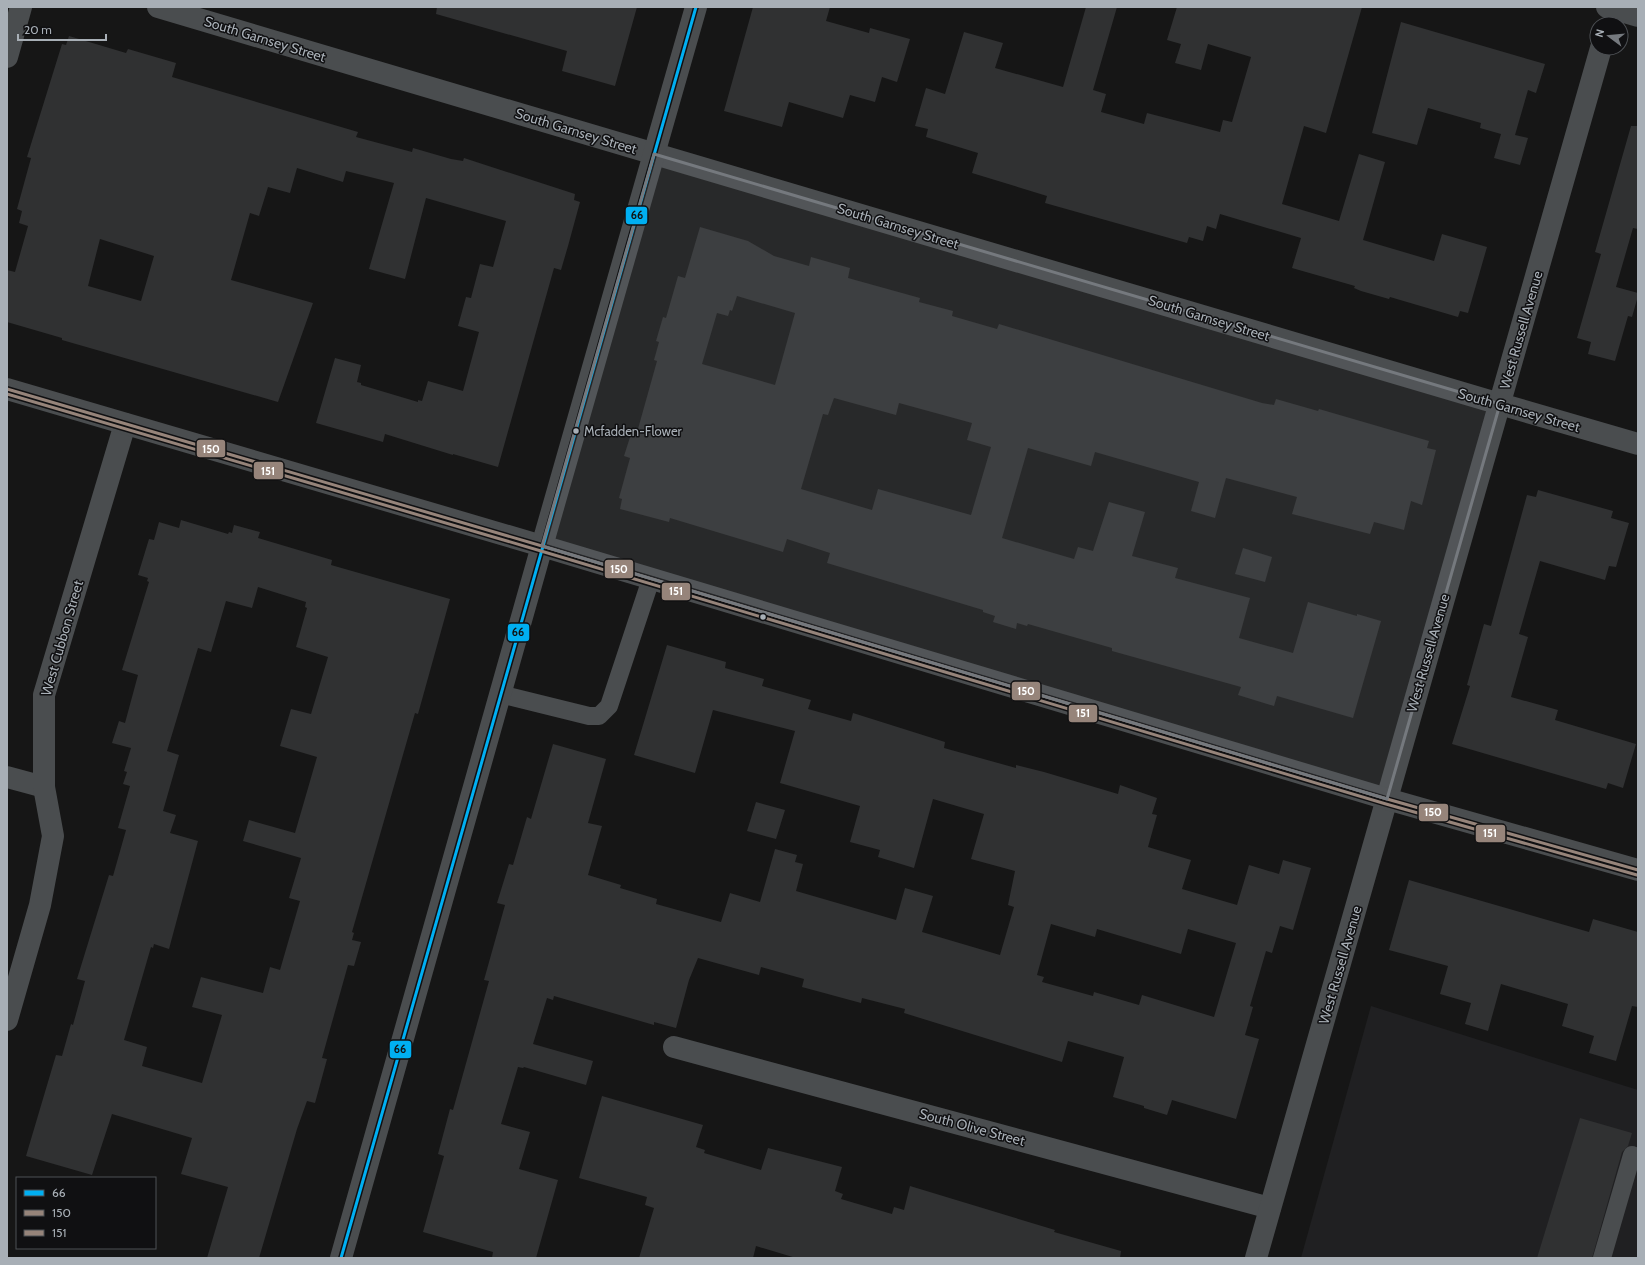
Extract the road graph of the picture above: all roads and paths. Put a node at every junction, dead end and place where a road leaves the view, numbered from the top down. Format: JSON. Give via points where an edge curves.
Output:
{"nodes":[{"id":1,"x":21,"y":7,"type":"edge"},
{"id":2,"x":158,"y":7,"type":"edge"},
{"id":3,"x":696,"y":7,"type":"edge"},
{"id":4,"x":1610,"y":12,"type":"edge"},
{"id":5,"x":1638,"y":16,"type":"edge"},
{"id":6,"x":1599,"y":56,"type":"edge"},
{"id":7,"x":7,"y":57,"type":"edge"},
{"id":8,"x":654,"y":154,"type":"junction"},
{"id":9,"x":7,"y":389,"type":"edge"},
{"id":10,"x":1500,"y":404,"type":"junction"},
{"id":11,"x":125,"y":424,"type":"junction"},
{"id":12,"x":1638,"y":444,"type":"edge"},
{"id":13,"x":542,"y":546,"type":"junction"},
{"id":14,"x":651,"y":579,"type":"junction"},
{"id":15,"x":500,"y":694,"type":"junction"},
{"id":16,"x":7,"y":777,"type":"edge"},
{"id":17,"x":44,"y":787,"type":"junction"},
{"id":18,"x":1387,"y":799,"type":"junction"},
{"id":19,"x":1638,"y":870,"type":"edge"},
{"id":20,"x":7,"y":1020,"type":"edge"},
{"id":21,"x":674,"y":1047,"type":"dead end"},
{"id":22,"x":1638,"y":1157,"type":"edge"},
{"id":23,"x":1270,"y":1208,"type":"junction"},
{"id":24,"x":341,"y":1258,"type":"edge"},
{"id":25,"x":1256,"y":1258,"type":"edge"},
{"id":26,"x":1602,"y":1258,"type":"edge"}],
"edges":[{"from":1,"to":7,"type":"street"},
{"from":2,"to":8,"type":"street","name":"South Garnsey Street"},
{"from":3,"to":8,"type":"street"},
{"from":4,"to":5,"type":"street"},
{"from":6,"to":10,"type":"street","name":"West Russell Avenue"},
{"from":8,"to":10,"type":"street","name":"South Garnsey Street"},
{"from":8,"to":13,"type":"street"},
{"from":9,"to":11,"type":"street"},
{"from":10,"to":12,"type":"street","name":"South Garnsey Street"},
{"from":10,"to":18,"type":"street","name":"West Russell Avenue"},
{"from":11,"to":13,"type":"street"},
{"from":11,"to":17,"type":"street","name":"West Cubbon Street","via":[[44,694]]},
{"from":13,"to":14,"type":"street"},
{"from":13,"to":15,"type":"street"},
{"from":14,"to":15,"type":"lane","via":[[609,706],[599,716],[589,716]]},
{"from":14,"to":18,"type":"street"},
{"from":15,"to":24,"type":"street"},
{"from":16,"to":17,"type":"street"},
{"from":17,"to":20,"type":"street","name":"West Cubbon Street","via":[[53,836],[40,905]]},
{"from":18,"to":19,"type":"street"},
{"from":18,"to":23,"type":"street","name":"West Russell Avenue"},
{"from":21,"to":23,"type":"street","name":"South Olive Street"},
{"from":22,"to":26,"type":"lane","via":[[1632,1155]]},
{"from":23,"to":25,"type":"street","name":"West Russell Avenue"}]}
